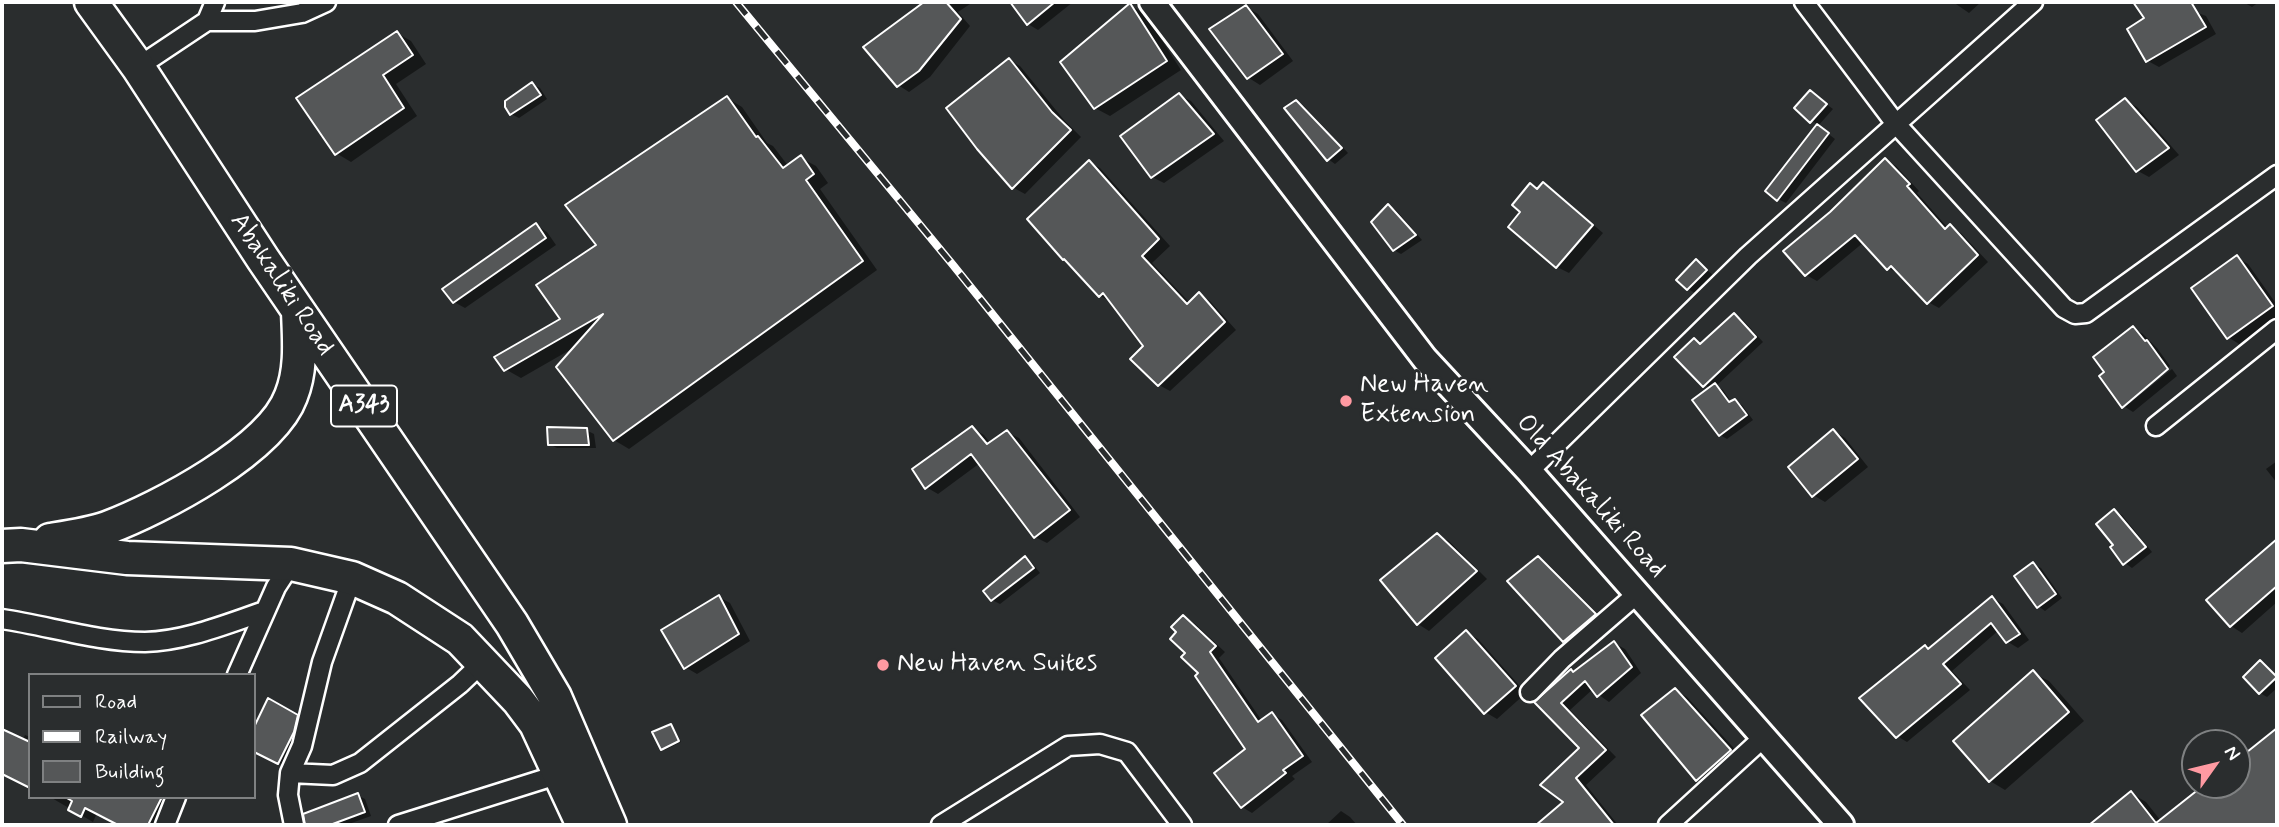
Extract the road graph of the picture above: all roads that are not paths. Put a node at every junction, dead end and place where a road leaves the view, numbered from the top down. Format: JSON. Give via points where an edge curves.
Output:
{"nodes":[{"id":1,"x":91,"y":2,"type":"edge"},
{"id":2,"x":215,"y":2,"type":"edge"},
{"id":3,"x":326,"y":2,"type":"edge"},
{"id":4,"x":1152,"y":2,"type":"edge"},
{"id":5,"x":1804,"y":2,"type":"edge"},
{"id":6,"x":2033,"y":2,"type":"edge"},
{"id":7,"x":207,"y":21,"type":"junction"},
{"id":8,"x":138,"y":67,"type":"junction"},
{"id":9,"x":1896,"y":124,"type":"junction"},
{"id":10,"x":2277,"y":175,"type":"edge"},
{"id":11,"x":298,"y":311,"type":"junction"},
{"id":12,"x":2277,"y":329,"type":"edge"},
{"id":13,"x":2156,"y":426,"type":"dead end"},
{"id":14,"x":1529,"y":471,"type":"junction"},
{"id":15,"x":11,"y":545,"type":"edge"},
{"id":16,"x":291,"y":564,"type":"junction"},
{"id":17,"x":352,"y":578,"type":"junction"},
{"id":18,"x":1637,"y":594,"type":"junction"},
{"id":19,"x":265,"y":611,"type":"junction"},
{"id":20,"x":2,"y":619,"type":"edge"},
{"id":21,"x":483,"y":662,"type":"junction"},
{"id":22,"x":238,"y":673,"type":"edge"},
{"id":23,"x":1530,"y":692,"type":"dead end"},
{"id":24,"x":1763,"y":738,"type":"junction"},
{"id":25,"x":290,"y":773,"type":"junction"},
{"id":26,"x":560,"y":774,"type":"junction"},
{"id":27,"x":175,"y":799,"type":"edge"},
{"id":28,"x":165,"y":825,"type":"edge"},
{"id":29,"x":294,"y":825,"type":"edge"},
{"id":30,"x":398,"y":825,"type":"edge"},
{"id":31,"x":583,"y":825,"type":"edge"},
{"id":32,"x":610,"y":825,"type":"edge"},
{"id":33,"x":941,"y":825,"type":"edge"},
{"id":34,"x":1182,"y":825,"type":"edge"},
{"id":35,"x":1668,"y":825,"type":"edge"},
{"id":36,"x":1841,"y":825,"type":"edge"}],
"edges":[{"from":1,"to":8,"type":"highway","name":"Abakaliki Road","number":"A343"},
{"from":2,"to":7,"type":"street"},
{"from":3,"to":7,"type":"street","via":[[290,15]]},
{"from":4,"to":14,"type":"main road","name":"Old Abakaliki Road","via":[[1425,359]]},
{"from":5,"to":9,"type":"street"},
{"from":6,"to":9,"type":"street"},
{"from":7,"to":8,"type":"street"},
{"from":8,"to":11,"type":"highway","name":"Abakaliki Road","number":"A343"},
{"from":9,"to":10,"type":"street","via":[[2064,308],[2075,314],[2086,313]]},
{"from":9,"to":14,"type":"street","via":[[1748,256]]},
{"from":11,"to":15,"type":"highway","number":"A343","via":[[299,353],[291,397],[283,413],[241,454],[175,495],[105,528]]},
{"from":11,"to":32,"type":"highway","name":"Abakaliki Road","number":"A343","via":[[512,624],[555,697]]},
{"from":12,"to":13,"type":"street"},
{"from":14,"to":18,"type":"main road","name":"Old Abakaliki Road"},
{"from":15,"to":16,"type":"highway","number":"A343","via":[[127,558]]},
{"from":16,"to":17,"type":"highway","number":"A343"},
{"from":16,"to":19,"type":"street"},
{"from":17,"to":21,"type":"highway","number":"A343","via":[[432,619]]},
{"from":17,"to":25,"type":"street","via":[[322,662],[302,747]]},
{"from":18,"to":23,"type":"street"},
{"from":18,"to":24,"type":"main road","name":"Old Abakaliki Road"},
{"from":19,"to":20,"type":"street","via":[[187,636],[148,642]]},
{"from":19,"to":22,"type":"street"},
{"from":21,"to":25,"type":"street","via":[[360,763],[333,775]]},
{"from":21,"to":26,"type":"highway","number":"A343","via":[[536,724]]},
{"from":24,"to":35,"type":"street"},
{"from":24,"to":36,"type":"main road","name":"Old Abakaliki Road"},
{"from":25,"to":29,"type":"street","via":[[288,795]]},
{"from":26,"to":30,"type":"street"},
{"from":26,"to":31,"type":"highway","number":"A343"},
{"from":27,"to":28,"type":"street"},
{"from":33,"to":34,"type":"street","via":[[1068,746],[1083,744],[1127,752]]}]}
